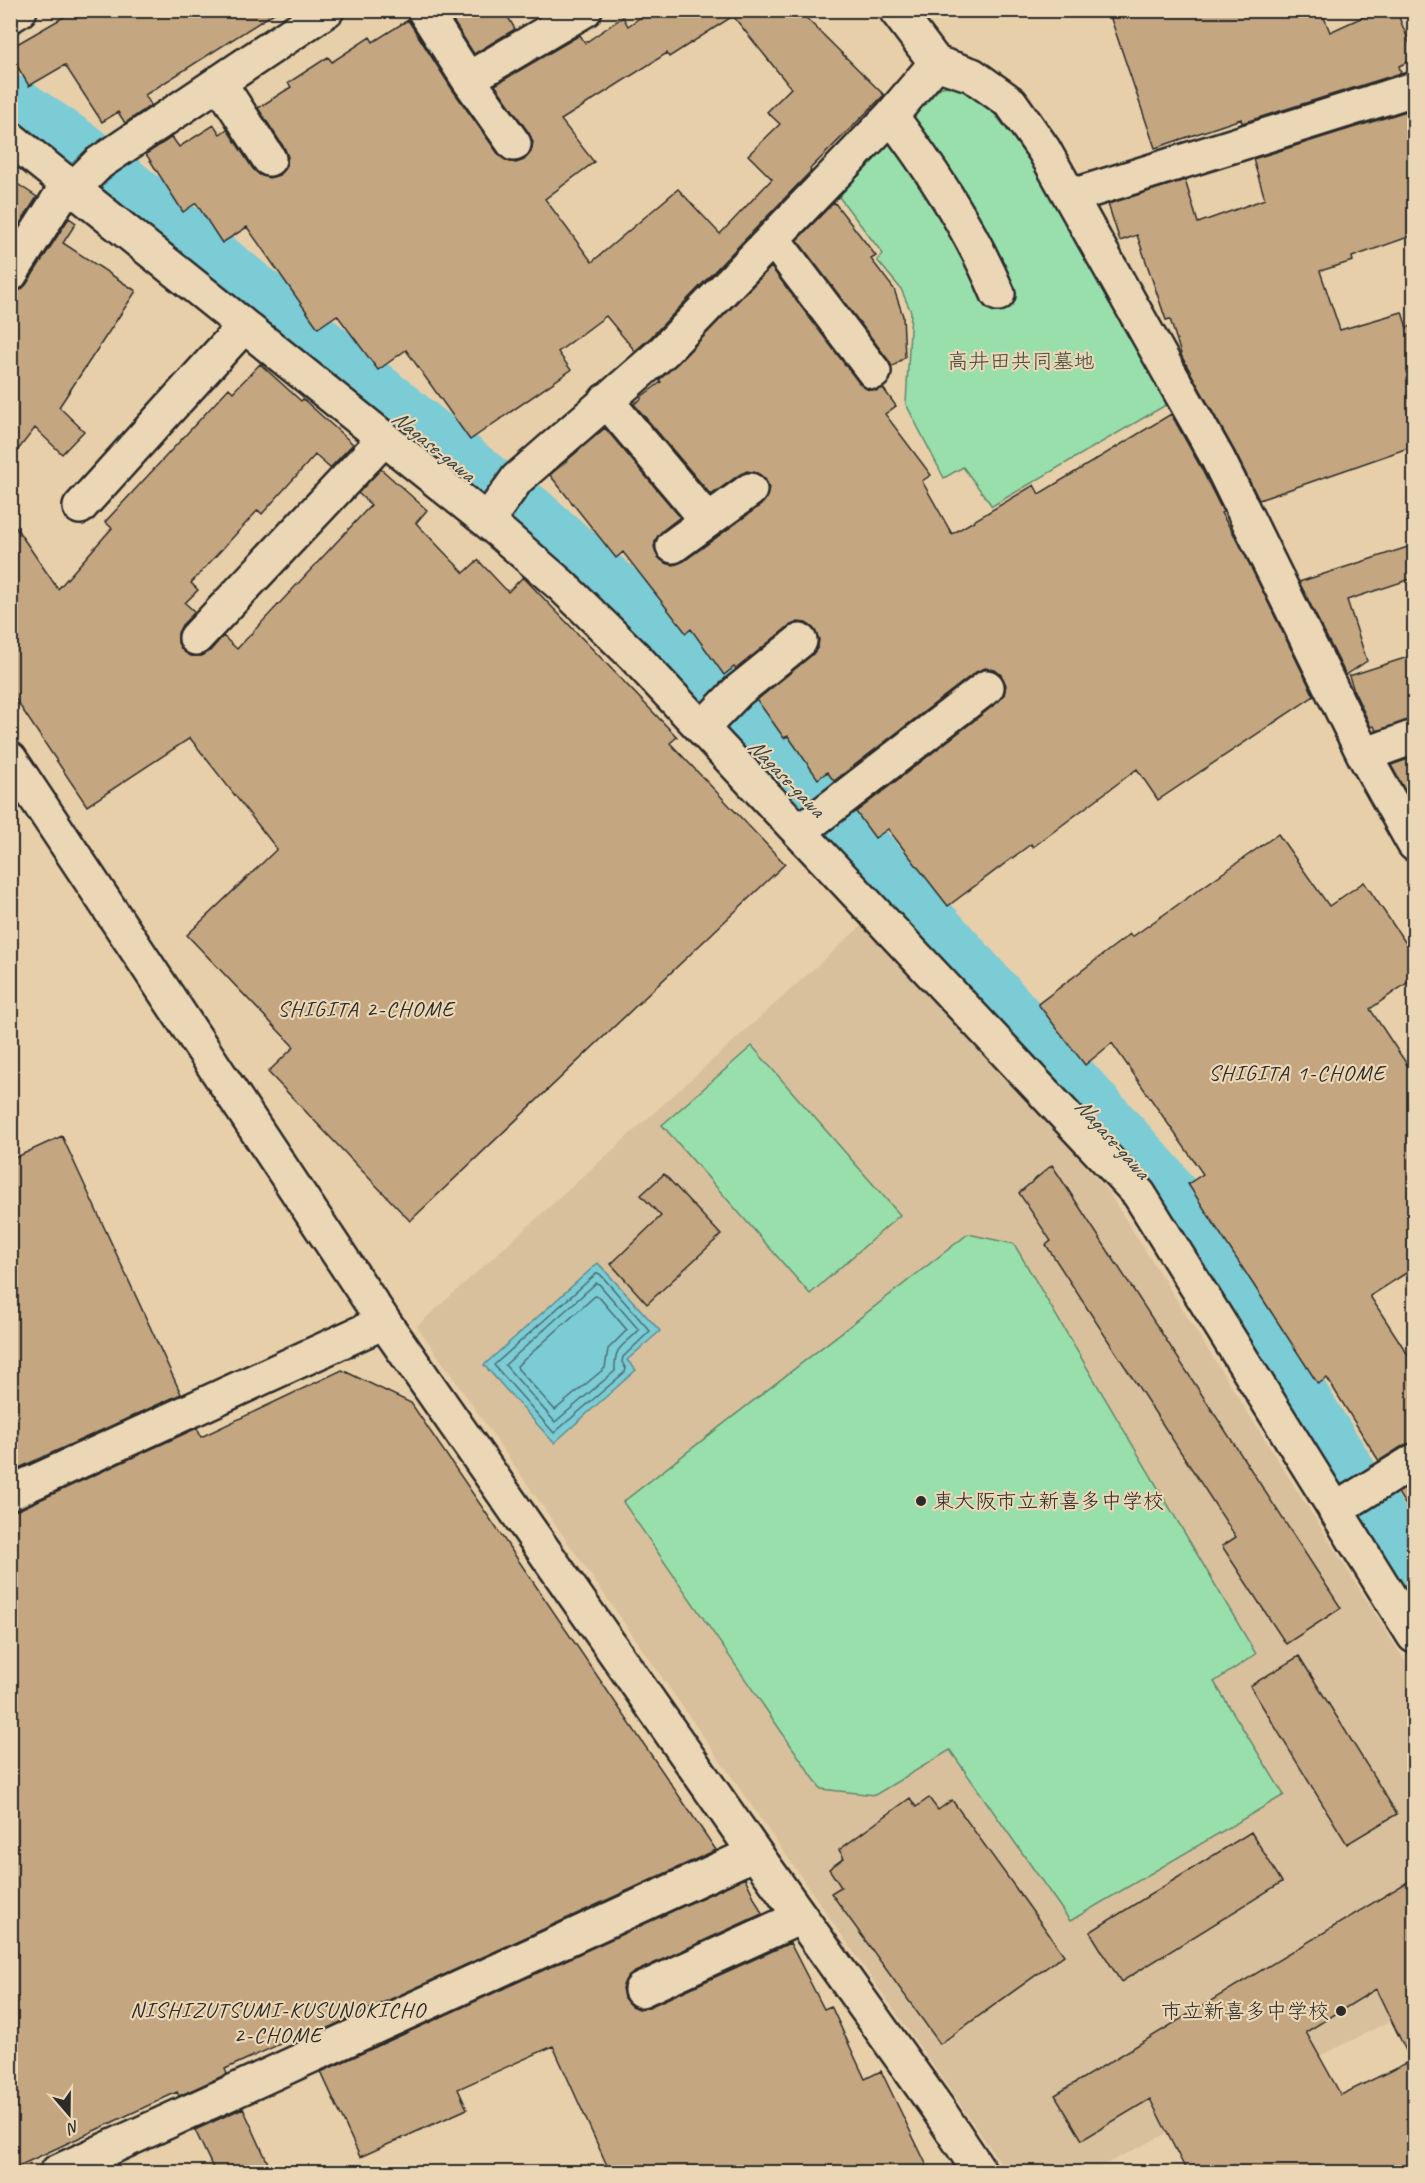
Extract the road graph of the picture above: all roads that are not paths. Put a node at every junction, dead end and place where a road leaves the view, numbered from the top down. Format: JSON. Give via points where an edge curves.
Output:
{"nodes":[{"id":1,"x":20,"y":10,"type":"edge"},
{"id":2,"x":327,"y":10,"type":"edge"},
{"id":3,"x":424,"y":10,"type":"edge"},
{"id":4,"x":585,"y":10,"type":"edge"},
{"id":5,"x":896,"y":10,"type":"edge"},
{"id":6,"x":10,"y":15,"type":"edge"},
{"id":7,"x":936,"y":63,"type":"junction"},
{"id":8,"x":468,"y":80,"type":"junction"},
{"id":9,"x":219,"y":82,"type":"junction"},
{"id":10,"x":1414,"y":89,"type":"edge"},
{"id":11,"x":891,"y":116,"type":"junction"},
{"id":12,"x":10,"y":138,"type":"edge"},
{"id":13,"x":514,"y":144,"type":"dead end"},
{"id":14,"x":269,"y":159,"type":"dead end"},
{"id":15,"x":83,"y":176,"type":"junction"},
{"id":16,"x":1072,"y":196,"type":"junction"},
{"id":17,"x":773,"y":239,"type":"junction"},
{"id":18,"x":10,"y":275,"type":"edge"},
{"id":19,"x":998,"y":294,"type":"dead end"},
{"id":20,"x":244,"y":326,"type":"junction"},
{"id":21,"x":874,"y":372,"type":"dead end"},
{"id":22,"x":606,"y":400,"type":"junction"},
{"id":23,"x":384,"y":439,"type":"junction"},
{"id":24,"x":750,"y":490,"type":"dead end"},
{"id":25,"x":80,"y":507,"type":"dead end"},
{"id":26,"x":491,"y":514,"type":"junction"},
{"id":27,"x":707,"y":520,"type":"junction"},
{"id":28,"x":673,"y":546,"type":"dead end"},
{"id":29,"x":196,"y":638,"type":"dead end"},
{"id":30,"x":800,"y":641,"type":"dead end"},
{"id":31,"x":987,"y":687,"type":"dead end"},
{"id":32,"x":719,"y":711,"type":"junction"},
{"id":33,"x":1414,"y":737,"type":"edge"},
{"id":34,"x":1364,"y":755,"type":"junction"},
{"id":35,"x":10,"y":759,"type":"edge"},
{"id":36,"x":818,"y":818,"type":"junction"},
{"id":37,"x":1414,"y":844,"type":"edge"},
{"id":38,"x":384,"y":1322,"type":"junction"},
{"id":39,"x":1414,"y":1461,"type":"edge"},
{"id":40,"x":10,"y":1493,"type":"edge"},
{"id":41,"x":1335,"y":1510,"type":"junction"},
{"id":42,"x":1414,"y":1636,"type":"edge"},
{"id":43,"x":755,"y":1852,"type":"junction"},
{"id":44,"x":801,"y":1917,"type":"junction"},
{"id":45,"x":641,"y":1990,"type":"dead end"},
{"id":46,"x":57,"y":2172,"type":"edge"},
{"id":47,"x":980,"y":2172,"type":"edge"}],
"edges":[{"from":1,"to":6,"type":"street"},
{"from":2,"to":9,"type":"street"},
{"from":3,"to":8,"type":"street"},
{"from":4,"to":8,"type":"street"},
{"from":5,"to":7,"type":"street"},
{"from":7,"to":11,"type":"street"},
{"from":7,"to":16,"type":"street","via":[[972,75],[1011,103]]},
{"from":8,"to":13,"type":"street"},
{"from":9,"to":14,"type":"street"},
{"from":9,"to":15,"type":"street"},
{"from":10,"to":16,"type":"street"},
{"from":11,"to":17,"type":"street"},
{"from":11,"to":19,"type":"street","via":[[950,202]]},
{"from":12,"to":15,"type":"street"},
{"from":15,"to":18,"type":"street"},
{"from":15,"to":20,"type":"street"},
{"from":16,"to":34,"type":"street","via":[[1218,459]]},
{"from":17,"to":21,"type":"street"},
{"from":17,"to":22,"type":"street","via":[[664,351]]},
{"from":20,"to":23,"type":"street"},
{"from":20,"to":25,"type":"street"},
{"from":22,"to":26,"type":"street","via":[[517,479]]},
{"from":22,"to":27,"type":"street"},
{"from":23,"to":26,"type":"street"},
{"from":23,"to":29,"type":"street"},
{"from":24,"to":27,"type":"street"},
{"from":26,"to":32,"type":"street","via":[[634,656]]},
{"from":27,"to":28,"type":"street"},
{"from":30,"to":32,"type":"street"},
{"from":31,"to":36,"type":"street"},
{"from":32,"to":36,"type":"street"},
{"from":33,"to":34,"type":"street"},
{"from":34,"to":37,"type":"street"},
{"from":35,"to":38,"type":"street"},
{"from":36,"to":41,"type":"street","via":[[1139,1194]]},
{"from":38,"to":40,"type":"street"},
{"from":38,"to":43,"type":"street"},
{"from":39,"to":41,"type":"street"},
{"from":41,"to":42,"type":"street"},
{"from":43,"to":44,"type":"street"},
{"from":43,"to":46,"type":"street"},
{"from":44,"to":45,"type":"street"},
{"from":44,"to":47,"type":"street"}]}
